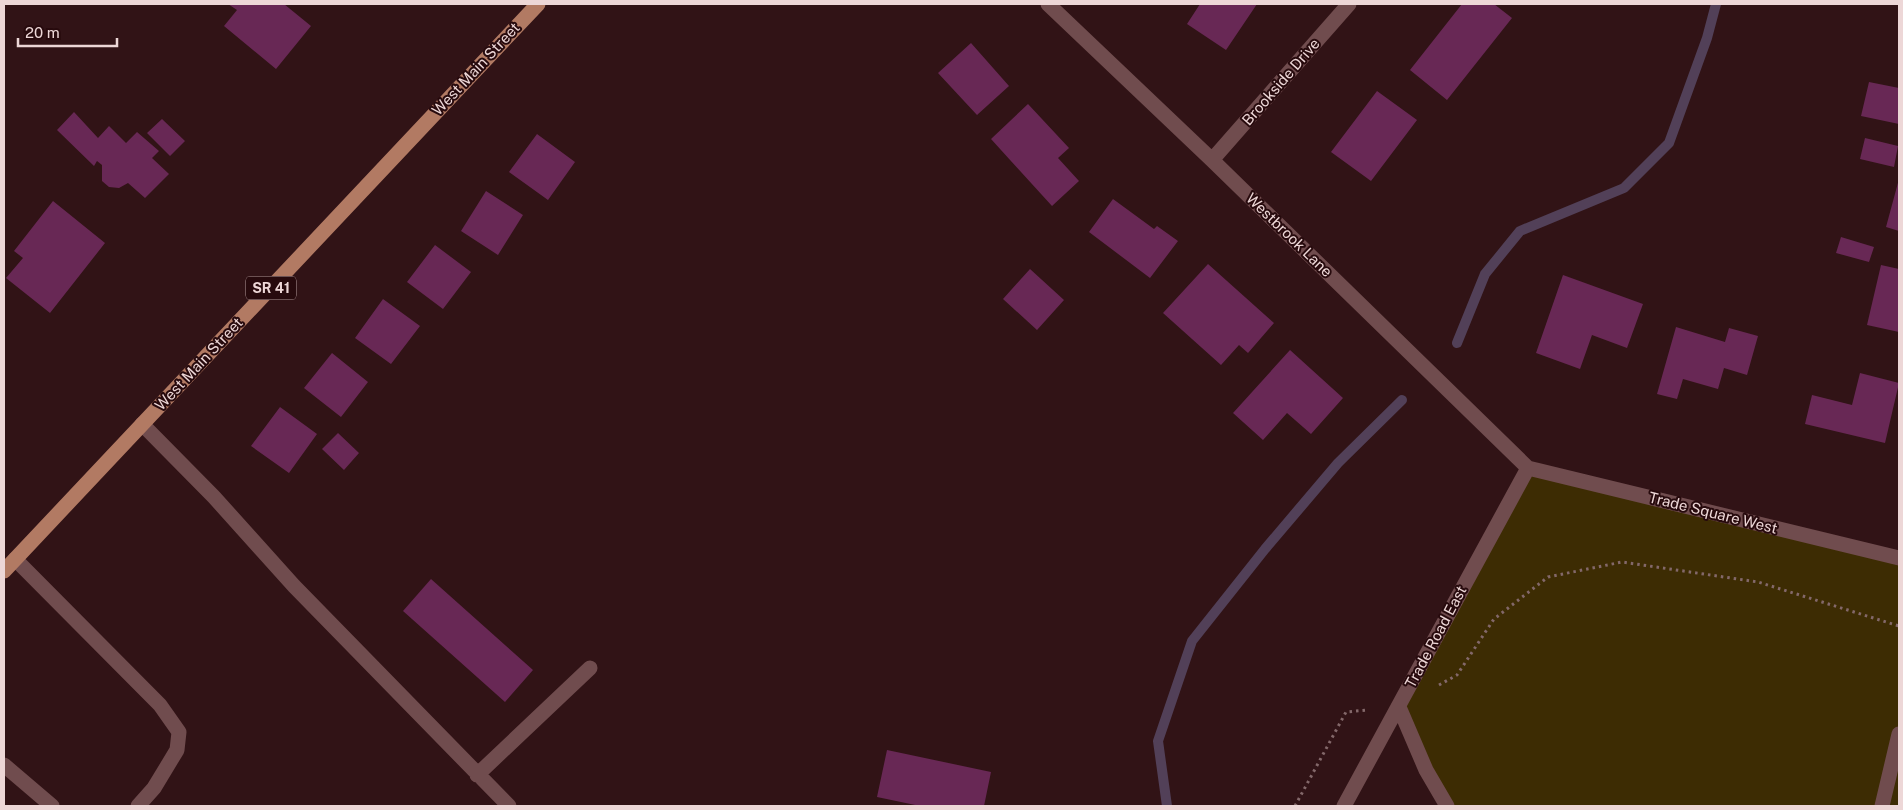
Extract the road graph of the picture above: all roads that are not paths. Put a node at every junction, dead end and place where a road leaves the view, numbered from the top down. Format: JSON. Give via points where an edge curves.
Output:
{"nodes":[{"id":1,"x":538,"y":4,"type":"edge"},
{"id":2,"x":1048,"y":4,"type":"edge"},
{"id":3,"x":1349,"y":4,"type":"edge"},
{"id":4,"x":1212,"y":160,"type":"junction"},
{"id":5,"x":142,"y":424,"type":"junction"},
{"id":6,"x":1528,"y":468,"type":"junction"},
{"id":7,"x":1899,"y":558,"type":"edge"},
{"id":8,"x":15,"y":559,"type":"junction"},
{"id":9,"x":4,"y":571,"type":"edge"},
{"id":10,"x":590,"y":668,"type":"dead end"},
{"id":11,"x":1399,"y":708,"type":"junction"},
{"id":12,"x":1899,"y":734,"type":"edge"},
{"id":13,"x":4,"y":765,"type":"edge"},
{"id":14,"x":477,"y":776,"type":"junction"},
{"id":15,"x":52,"y":806,"type":"edge"},
{"id":16,"x":138,"y":806,"type":"edge"},
{"id":17,"x":509,"y":806,"type":"edge"},
{"id":18,"x":1344,"y":806,"type":"edge"},
{"id":19,"x":1447,"y":806,"type":"edge"},
{"id":20,"x":1882,"y":806,"type":"edge"}],
"edges":[{"from":1,"to":5,"type":"main road","name":"West Main Street","number":"SR 41"},
{"from":2,"to":4,"type":"street","name":"Westbrook Lane"},
{"from":3,"to":4,"type":"street","name":"Brookside Drive"},
{"from":4,"to":6,"type":"street","name":"Westbrook Lane"},
{"from":5,"to":8,"type":"main road","name":"West Main Street","number":"SR 41"},
{"from":5,"to":14,"type":"street","via":[[214,496],[294,586]]},
{"from":6,"to":7,"type":"street","name":"Trade Square West"},
{"from":6,"to":11,"type":"street","name":"Trade Road East"},
{"from":8,"to":9,"type":"main road","name":"West Main Street","number":"SR 41"},
{"from":8,"to":16,"type":"street","via":[[160,705],[179,732],[177,750],[154,788]]},
{"from":10,"to":14,"type":"street"},
{"from":11,"to":18,"type":"street","name":"Trade Road East"},
{"from":11,"to":19,"type":"street","via":[[1426,770]]},
{"from":12,"to":20,"type":"street"},
{"from":13,"to":15,"type":"street"},
{"from":14,"to":17,"type":"street"}]}
